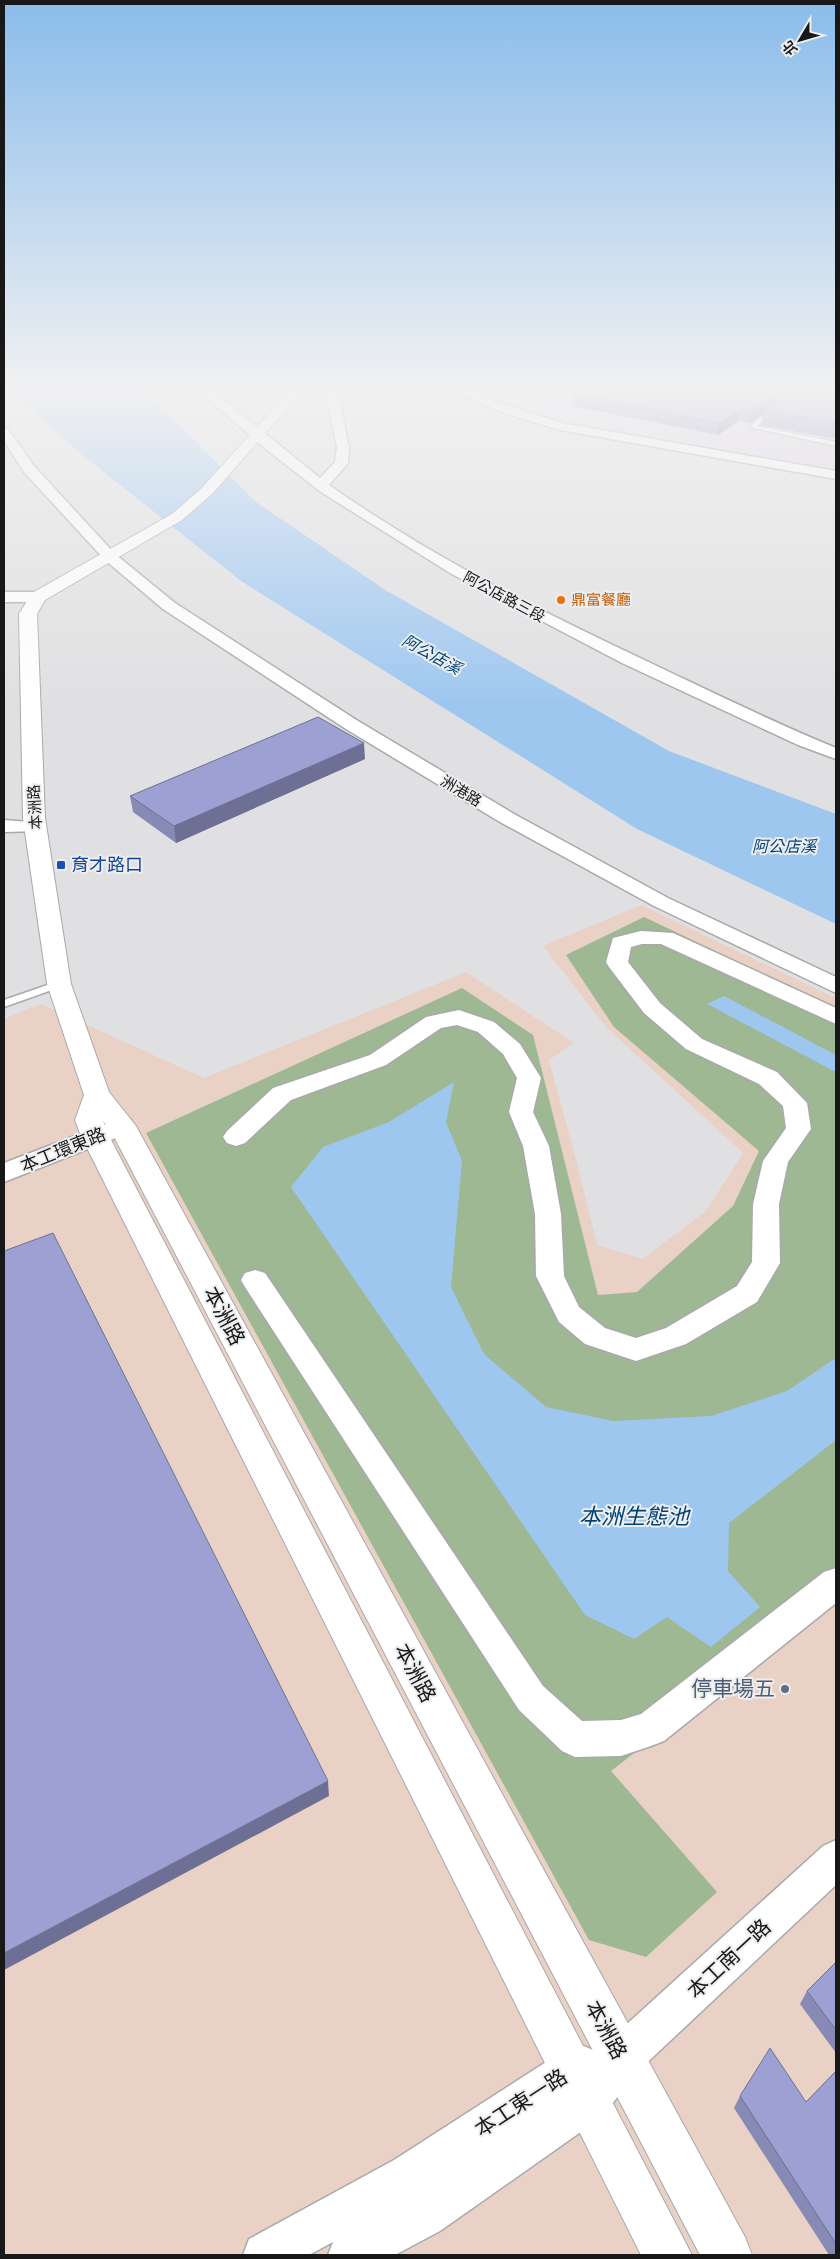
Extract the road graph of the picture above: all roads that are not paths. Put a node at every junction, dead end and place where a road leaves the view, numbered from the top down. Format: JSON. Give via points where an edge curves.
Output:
{"nodes":[{"id":1,"x":52,"y":494,"type":"edge"},
{"id":2,"x":203,"y":494,"type":"edge"},
{"id":3,"x":335,"y":494,"type":"edge"},
{"id":4,"x":110,"y":557,"type":"junction"},
{"id":5,"x":4,"y":597,"type":"edge"},
{"id":6,"x":38,"y":597,"type":"junction"},
{"id":7,"x":836,"y":754,"type":"edge"},
{"id":8,"x":4,"y":817,"type":"edge"},
{"id":9,"x":35,"y":823,"type":"junction"},
{"id":10,"x":4,"y":826,"type":"edge"},
{"id":11,"x":60,"y":984,"type":"junction"},
{"id":12,"x":836,"y":986,"type":"edge"},
{"id":13,"x":4,"y":1004,"type":"edge"},
{"id":14,"x":836,"y":1017,"type":"edge"},
{"id":15,"x":103,"y":1118,"type":"junction"},
{"id":16,"x":236,"y":1137,"type":"dead end"},
{"id":17,"x":4,"y":1155,"type":"edge"},
{"id":18,"x":4,"y":1173,"type":"edge"},
{"id":19,"x":255,"y":1280,"type":"dead end"},
{"id":20,"x":836,"y":1583,"type":"edge"},
{"id":21,"x":836,"y":1859,"type":"edge"},
{"id":22,"x":621,"y":2058,"type":"junction"},
{"id":23,"x":580,"y":2086,"type":"junction"},
{"id":24,"x":265,"y":2255,"type":"edge"},
{"id":25,"x":350,"y":2255,"type":"edge"},
{"id":26,"x":667,"y":2255,"type":"edge"},
{"id":27,"x":727,"y":2255,"type":"edge"}],
"edges":[{"from":1,"to":4,"type":"street","name":"洲港路"},
{"from":2,"to":4,"type":"main road","via":[[177,517]]},
{"from":3,"to":7,"type":"street","name":"阿公店路三段","via":[[437,561],[530,611],[651,671]]},
{"from":4,"to":6,"type":"main road"},
{"from":4,"to":12,"type":"street","name":"洲港路","via":[[170,606],[352,726],[507,818],[661,902]]},
{"from":5,"to":6,"type":"street"},
{"from":6,"to":9,"type":"main road","name":"本洲路","via":[[28,614]]},
{"from":8,"to":9,"type":"street"},
{"from":9,"to":10,"type":"street"},
{"from":9,"to":11,"type":"main road","name":"本洲路"},
{"from":11,"to":13,"type":"lane"},
{"from":11,"to":15,"type":"main road","name":"本洲路"},
{"from":14,"to":16,"type":"street","via":[[665,938],[642,937],[621,943],[617,962],[652,1008],[694,1044],[768,1078],[795,1103],[799,1129],[776,1161],[766,1204],[766,1263],[747,1294],[676,1336],[636,1350],[595,1336],[569,1314],[550,1276],[548,1214],[536,1146],[521,1112],[529,1078],[512,1049],[486,1027],[459,1017],[434,1022],[378,1060],[282,1094]]},
{"from":15,"to":17,"type":"street","name":"本工環東路"},
{"from":15,"to":18,"type":"street","name":"本工環東路"},
{"from":15,"to":22,"type":"main road","name":"本洲路"},
{"from":15,"to":23,"type":"main road","name":"本洲路"},
{"from":19,"to":20,"type":"street","via":[[531,1698],[575,1739],[621,1738],[651,1729]]},
{"from":21,"to":22,"type":"street","name":"本工南一路"},
{"from":22,"to":23,"type":"street","name":"本工東一路"},
{"from":22,"to":27,"type":"main road","name":"本洲路"},
{"from":23,"to":24,"type":"street","name":"本工東一路"},
{"from":23,"to":25,"type":"street","name":"本工東一路","via":[[424,2215]]},
{"from":23,"to":26,"type":"main road","name":"本洲路"}]}
